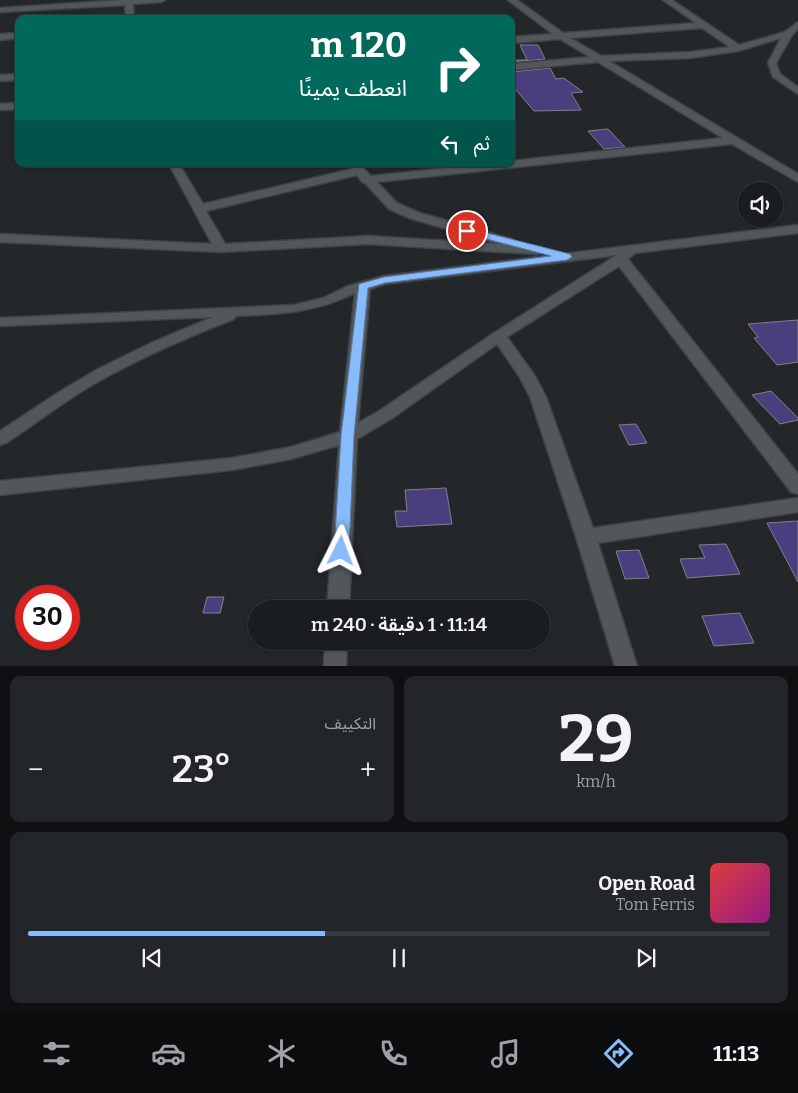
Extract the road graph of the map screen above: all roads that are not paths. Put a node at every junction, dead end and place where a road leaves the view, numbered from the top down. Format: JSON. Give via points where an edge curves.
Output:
{"nodes":[{"id":1,"x":162,"y":0,"type":"edge"},
{"id":2,"x":512,"y":0,"type":"edge"},
{"id":3,"x":667,"y":0,"type":"edge"},
{"id":4,"x":108,"y":2,"type":"edge"},
{"id":5,"x":129,"y":2,"type":"junction"},
{"id":6,"x":0,"y":10,"type":"edge"},
{"id":7,"x":130,"y":15,"type":"edge"},
{"id":8,"x":704,"y":24,"type":"junction"},
{"id":9,"x":797,"y":26,"type":"edge"},
{"id":10,"x":788,"y":34,"type":"junction"},
{"id":11,"x":15,"y":35,"type":"edge"},
{"id":12,"x":0,"y":36,"type":"edge"},
{"id":13,"x":561,"y":36,"type":"junction"},
{"id":14,"x":515,"y":40,"type":"edge"},
{"id":15,"x":738,"y":48,"type":"junction"},
{"id":16,"x":602,"y":59,"type":"junction"},
{"id":17,"x":515,"y":67,"type":"edge"},
{"id":18,"x":15,"y":77,"type":"edge"},
{"id":19,"x":0,"y":78,"type":"edge"},
{"id":20,"x":798,"y":91,"type":"edge"},
{"id":21,"x":15,"y":106,"type":"edge"},
{"id":22,"x":2,"y":107,"type":"edge"},
{"id":23,"x":0,"y":118,"type":"edge"},
{"id":24,"x":736,"y":140,"type":"junction"},
{"id":25,"x":515,"y":158,"type":"edge"},
{"id":26,"x":176,"y":167,"type":"edge"},
{"id":27,"x":408,"y":167,"type":"edge"},
{"id":28,"x":359,"y":171,"type":"edge"},
{"id":29,"x":798,"y":179,"type":"edge"},
{"id":30,"x":199,"y":209,"type":"junction"},
{"id":31,"x":798,"y":229,"type":"edge"},
{"id":32,"x":0,"y":238,"type":"edge"},
{"id":33,"x":221,"y":248,"type":"junction"},
{"id":34,"x":536,"y":250,"type":"junction"},
{"id":35,"x":627,"y":254,"type":"junction"},
{"id":36,"x":567,"y":257,"type":"junction"},
{"id":37,"x":363,"y":286,"type":"junction"},
{"id":38,"x":243,"y":311,"type":"junction"},
{"id":39,"x":0,"y":322,"type":"edge"},
{"id":40,"x":499,"y":336,"type":"junction"},
{"id":41,"x":348,"y":436,"type":"junction"},
{"id":42,"x":0,"y":439,"type":"edge"},
{"id":43,"x":798,"y":487,"type":"edge"},
{"id":44,"x":0,"y":488,"type":"edge"},
{"id":45,"x":798,"y":505,"type":"edge"},
{"id":46,"x":586,"y":537,"type":"junction"},
{"id":47,"x":339,"y":600,"type":"edge"},
{"id":48,"x":336,"y":650,"type":"edge"},
{"id":49,"x":335,"y":666,"type":"edge"},
{"id":50,"x":626,"y":666,"type":"edge"}],
"edges":[{"from":1,"to":5,"type":"street"},
{"from":2,"to":13,"type":"street"},
{"from":3,"to":8,"type":"street"},
{"from":4,"to":5,"type":"street"},
{"from":4,"to":6,"type":"street"},
{"from":5,"to":7,"type":"street"},
{"from":8,"to":13,"type":"street"},
{"from":8,"to":15,"type":"street"},
{"from":9,"to":10,"type":"street"},
{"from":10,"to":15,"type":"street"},
{"from":10,"to":20,"type":"street","via":[[772,63],[776,76]]},
{"from":11,"to":12,"type":"street"},
{"from":13,"to":14,"type":"street"},
{"from":13,"to":16,"type":"street"},
{"from":15,"to":16,"type":"street","via":[[690,55]]},
{"from":16,"to":17,"type":"street"},
{"from":16,"to":24,"type":"street"},
{"from":18,"to":19,"type":"street"},
{"from":21,"to":22,"type":"street"},
{"from":22,"to":23,"type":"street"},
{"from":24,"to":25,"type":"street"},
{"from":24,"to":29,"type":"street"},
{"from":26,"to":30,"type":"street"},
{"from":27,"to":28,"type":"street"},
{"from":28,"to":30,"type":"street"},
{"from":28,"to":34,"type":"street","via":[[393,206],[416,216]]},
{"from":30,"to":33,"type":"street"},
{"from":31,"to":35,"type":"street"},
{"from":32,"to":33,"type":"street"},
{"from":33,"to":34,"type":"street","via":[[368,240]]},
{"from":34,"to":36,"type":"street"},
{"from":35,"to":36,"type":"street"},
{"from":35,"to":40,"type":"street"},
{"from":35,"to":43,"type":"street"},
{"from":36,"to":37,"type":"street","via":[[384,280]]},
{"from":37,"to":38,"type":"street","via":[[328,301],[294,308]]},
{"from":37,"to":41,"type":"street"},
{"from":38,"to":39,"type":"street"},
{"from":38,"to":42,"type":"street","via":[[170,338],[130,357]]},
{"from":40,"to":41,"type":"street","via":[[385,415]]},
{"from":40,"to":46,"type":"street","via":[[538,397]]},
{"from":41,"to":44,"type":"street","via":[[291,453],[232,464]]},
{"from":41,"to":47,"type":"street"},
{"from":45,"to":46,"type":"street"},
{"from":46,"to":50,"type":"street"},
{"from":48,"to":49,"type":"street"}]}
